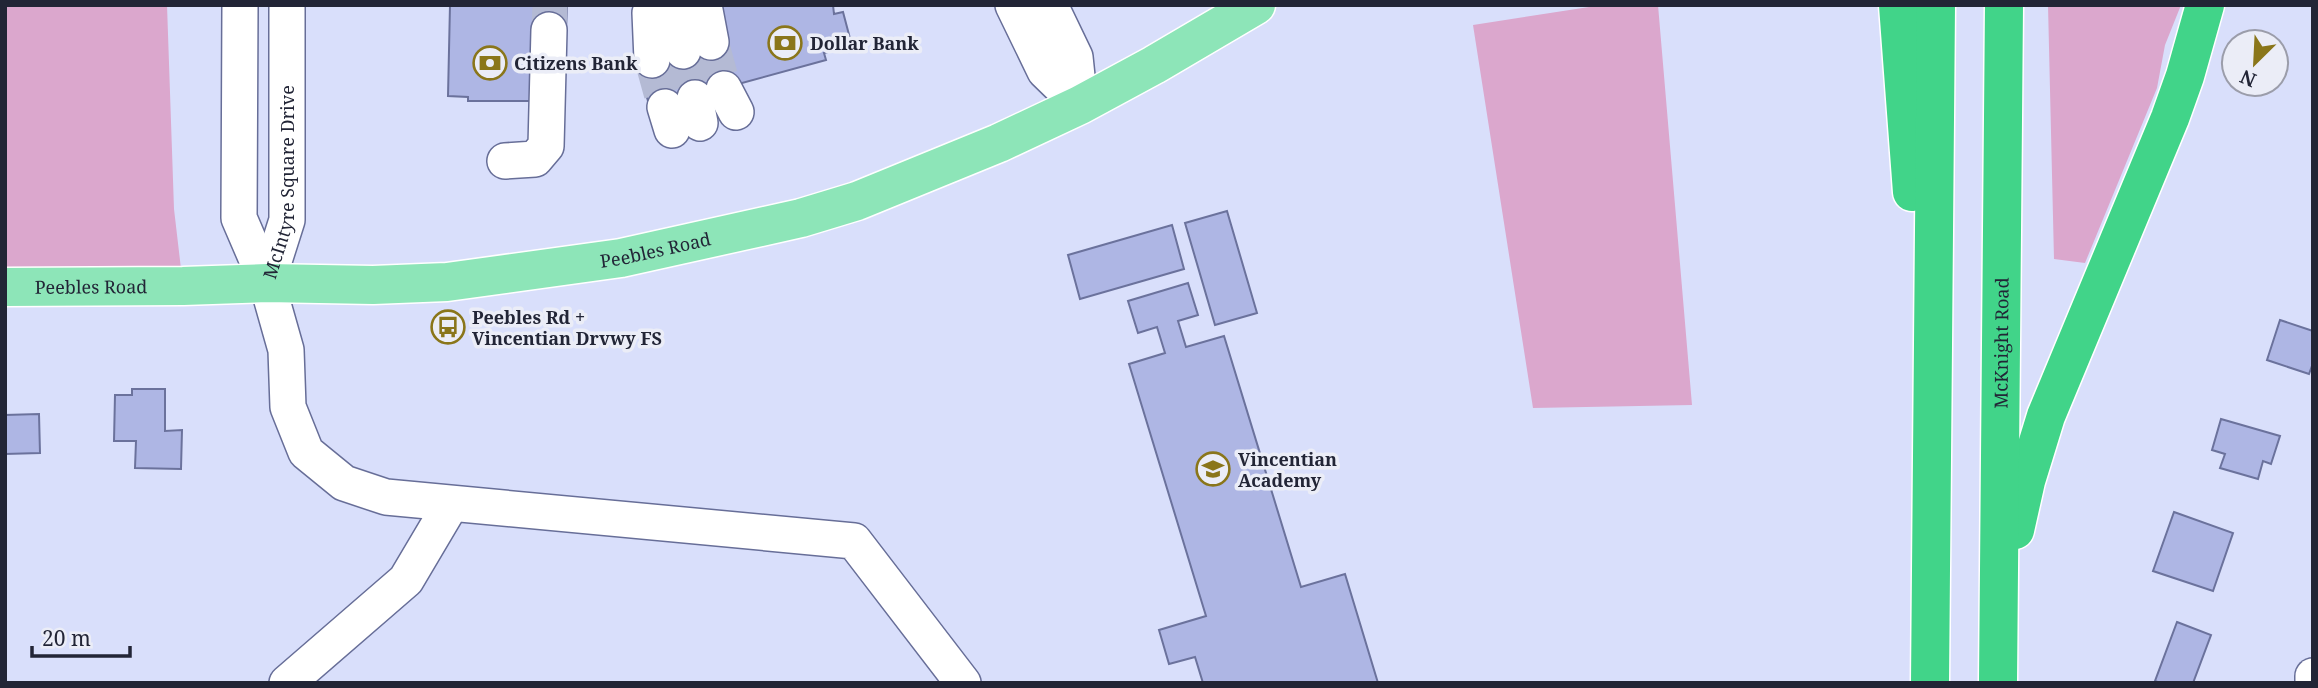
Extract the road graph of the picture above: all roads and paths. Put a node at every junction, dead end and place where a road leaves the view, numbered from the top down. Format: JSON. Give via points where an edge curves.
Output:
{"nodes":[{"id":1,"x":240,"y":5,"type":"edge"},
{"id":2,"x":287,"y":5,"type":"edge"},
{"id":3,"x":653,"y":5,"type":"edge"},
{"id":4,"x":664,"y":5,"type":"edge"},
{"id":5,"x":675,"y":5,"type":"edge"},
{"id":6,"x":687,"y":5,"type":"edge"},
{"id":7,"x":704,"y":5,"type":"edge"},
{"id":8,"x":1013,"y":5,"type":"edge"},
{"id":9,"x":1050,"y":5,"type":"edge"},
{"id":10,"x":1256,"y":5,"type":"edge"},
{"id":11,"x":1898,"y":5,"type":"edge"},
{"id":12,"x":1936,"y":5,"type":"edge"},
{"id":13,"x":2004,"y":5,"type":"edge"},
{"id":14,"x":2206,"y":5,"type":"edge"},
{"id":15,"x":550,"y":30,"type":"tunnel mouth"},
{"id":16,"x":682,"y":51,"type":"junction"},
{"id":17,"x":1080,"y":105,"type":"junction"},
{"id":18,"x":505,"y":161,"type":"dead end"},
{"id":19,"x":267,"y":283,"type":"junction"},
{"id":20,"x":5,"y":287,"type":"edge"},
{"id":21,"x":1932,"y":464,"type":"junction"},
{"id":22,"x":451,"y":504,"type":"junction"},
{"id":23,"x":1998,"y":604,"type":"junction"},
{"id":24,"x":2313,"y":676,"type":"edge"},
{"id":25,"x":287,"y":683,"type":"edge"},
{"id":26,"x":963,"y":683,"type":"edge"},
{"id":27,"x":1930,"y":683,"type":"edge"},
{"id":28,"x":1998,"y":683,"type":"edge"},
{"id":29,"x":2313,"y":683,"type":"edge"}],
"edges":[{"from":1,"to":19,"type":"street","name":"McIntyre Square Drive","via":[[239,218]]},
{"from":2,"to":19,"type":"street","name":"McIntyre Square Drive","via":[[287,220]]},
{"from":3,"to":16,"type":"street","via":[[650,13]]},
{"from":4,"to":16,"type":"street"},
{"from":5,"to":16,"type":"street"},
{"from":6,"to":16,"type":"street"},
{"from":7,"to":16,"type":"street"},
{"from":8,"to":17,"type":"street","via":[[1045,71]]},
{"from":9,"to":17,"type":"street","via":[[1075,57]]},
{"from":10,"to":17,"type":"main road","name":"Peebles Road"},
{"from":11,"to":21,"type":"highway"},
{"from":12,"to":21,"type":"highway"},
{"from":13,"to":23,"type":"highway","name":"McKnight Road"},
{"from":14,"to":23,"type":"highway","via":[[2170,118],[2046,416]]},
{"from":15,"to":18,"type":"street","via":[[546,146],[535,159]]},
{"from":17,"to":19,"type":"main road","name":"Peebles Road","via":[[857,201],[621,258],[447,282]]},
{"from":19,"to":20,"type":"main road","name":"Peebles Road"},
{"from":19,"to":22,"type":"street","via":[[286,350],[288,407],[306,452],[344,483],[386,497]]},
{"from":21,"to":27,"type":"highway"},
{"from":22,"to":25,"type":"street","via":[[406,580]]},
{"from":22,"to":26,"type":"street","via":[[854,541]]},
{"from":23,"to":28,"type":"highway","name":"McKnight Road"},
{"from":24,"to":29,"type":"street"}]}
